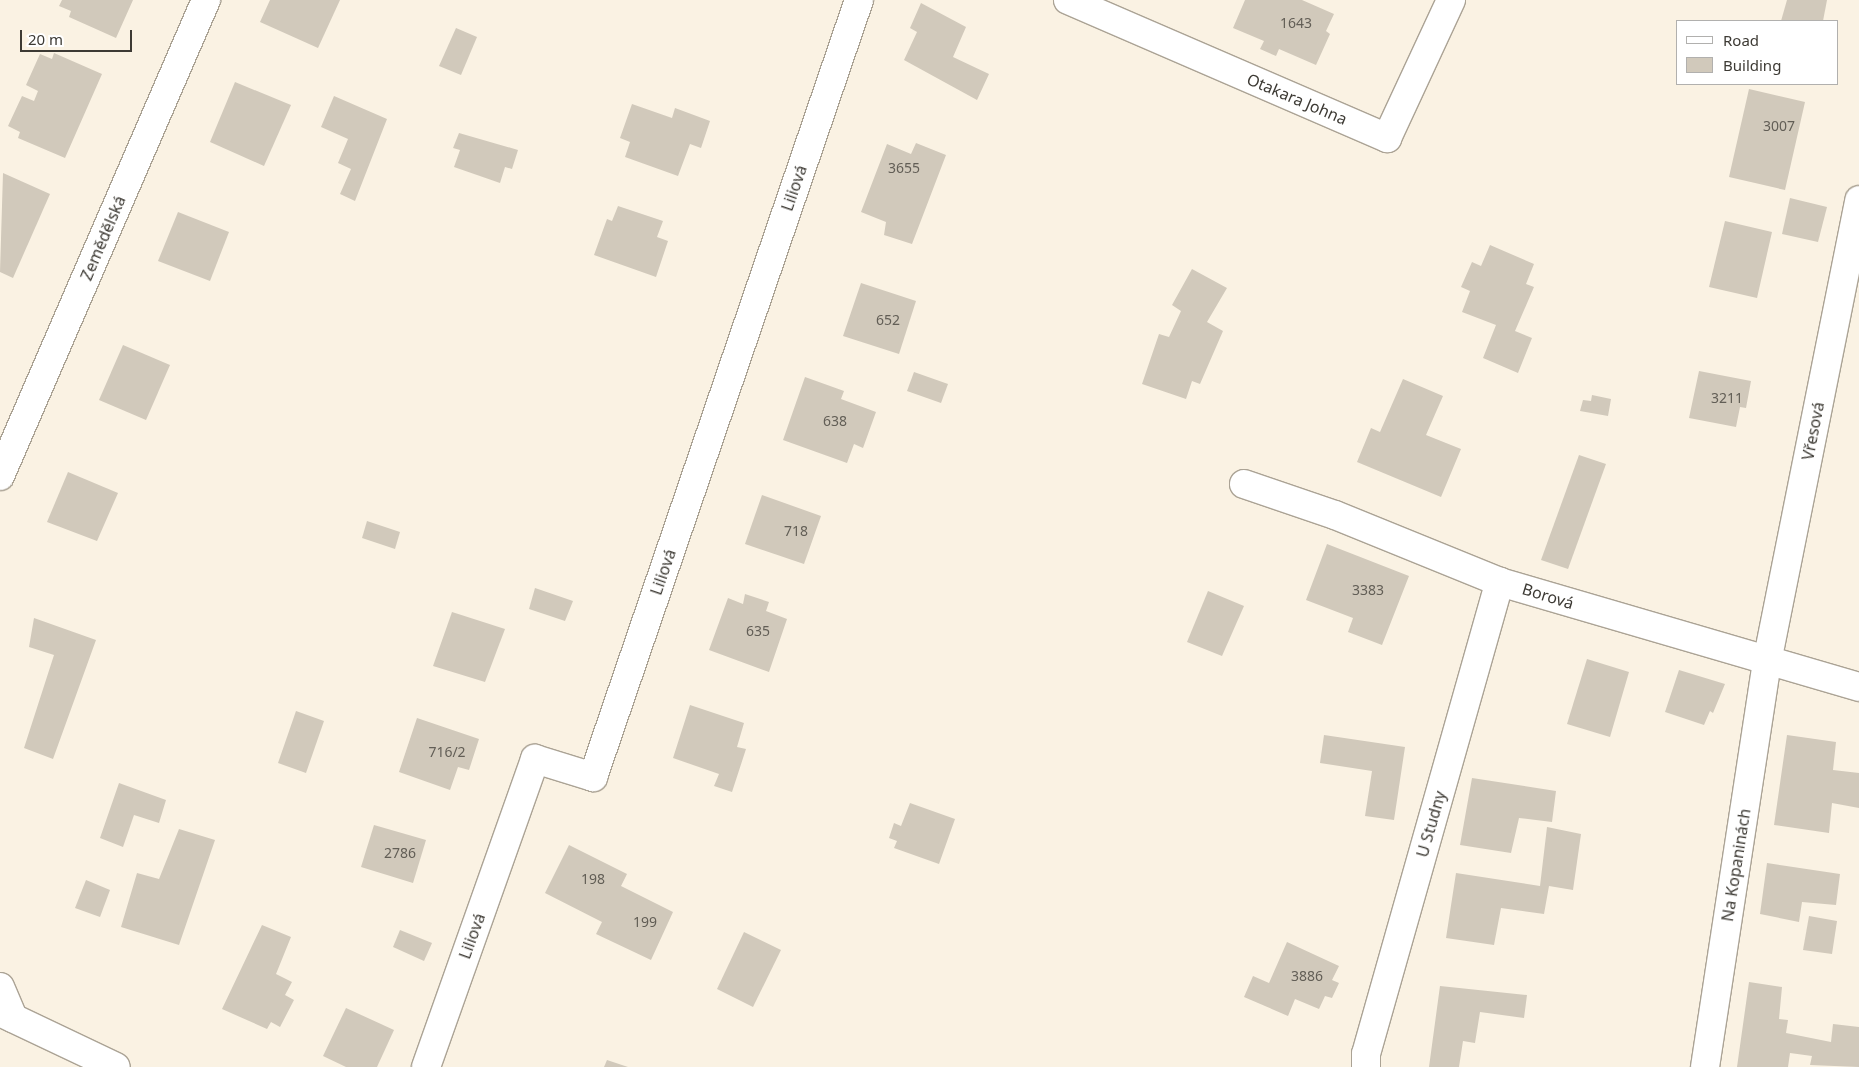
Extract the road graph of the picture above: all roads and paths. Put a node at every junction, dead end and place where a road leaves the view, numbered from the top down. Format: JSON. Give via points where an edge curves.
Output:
{"nodes":[{"id":1,"x":206,"y":0,"type":"edge"},
{"id":2,"x":859,"y":0,"type":"edge"},
{"id":3,"x":1068,"y":0,"type":"edge"},
{"id":4,"x":1451,"y":0,"type":"edge"},
{"id":5,"x":1859,"y":200,"type":"edge"},
{"id":6,"x":1,"y":471,"type":"edge"},
{"id":7,"x":1244,"y":484,"type":"dead end"},
{"id":8,"x":1500,"y":582,"type":"junction"},
{"id":9,"x":1767,"y":662,"type":"junction"},
{"id":10,"x":1859,"y":687,"type":"edge"},
{"id":11,"x":0,"y":987,"type":"edge"},
{"id":12,"x":7,"y":1015,"type":"edge"},
{"id":13,"x":116,"y":1067,"type":"edge"},
{"id":14,"x":426,"y":1067,"type":"edge"},
{"id":15,"x":1366,"y":1067,"type":"edge"},
{"id":16,"x":1704,"y":1067,"type":"edge"}],
"edges":[{"from":1,"to":6,"type":"street","name":"Zemědělská"},
{"from":2,"to":14,"type":"street","name":"Liliová","via":[[593,777],[536,759]]},
{"from":3,"to":4,"type":"street","name":"Otakara Johna","via":[[1387,138]]},
{"from":5,"to":9,"type":"street","name":"Vřesová"},
{"from":7,"to":8,"type":"street","name":"Borová","via":[[1335,515]]},
{"from":8,"to":9,"type":"street","name":"Borová"},
{"from":8,"to":15,"type":"street","name":"U Studny","via":[[1366,1054]]},
{"from":9,"to":10,"type":"street","name":"Borová"},
{"from":9,"to":16,"type":"street","name":"Na Kopaninách"},
{"from":11,"to":12,"type":"street"},
{"from":12,"to":13,"type":"street"}]}
